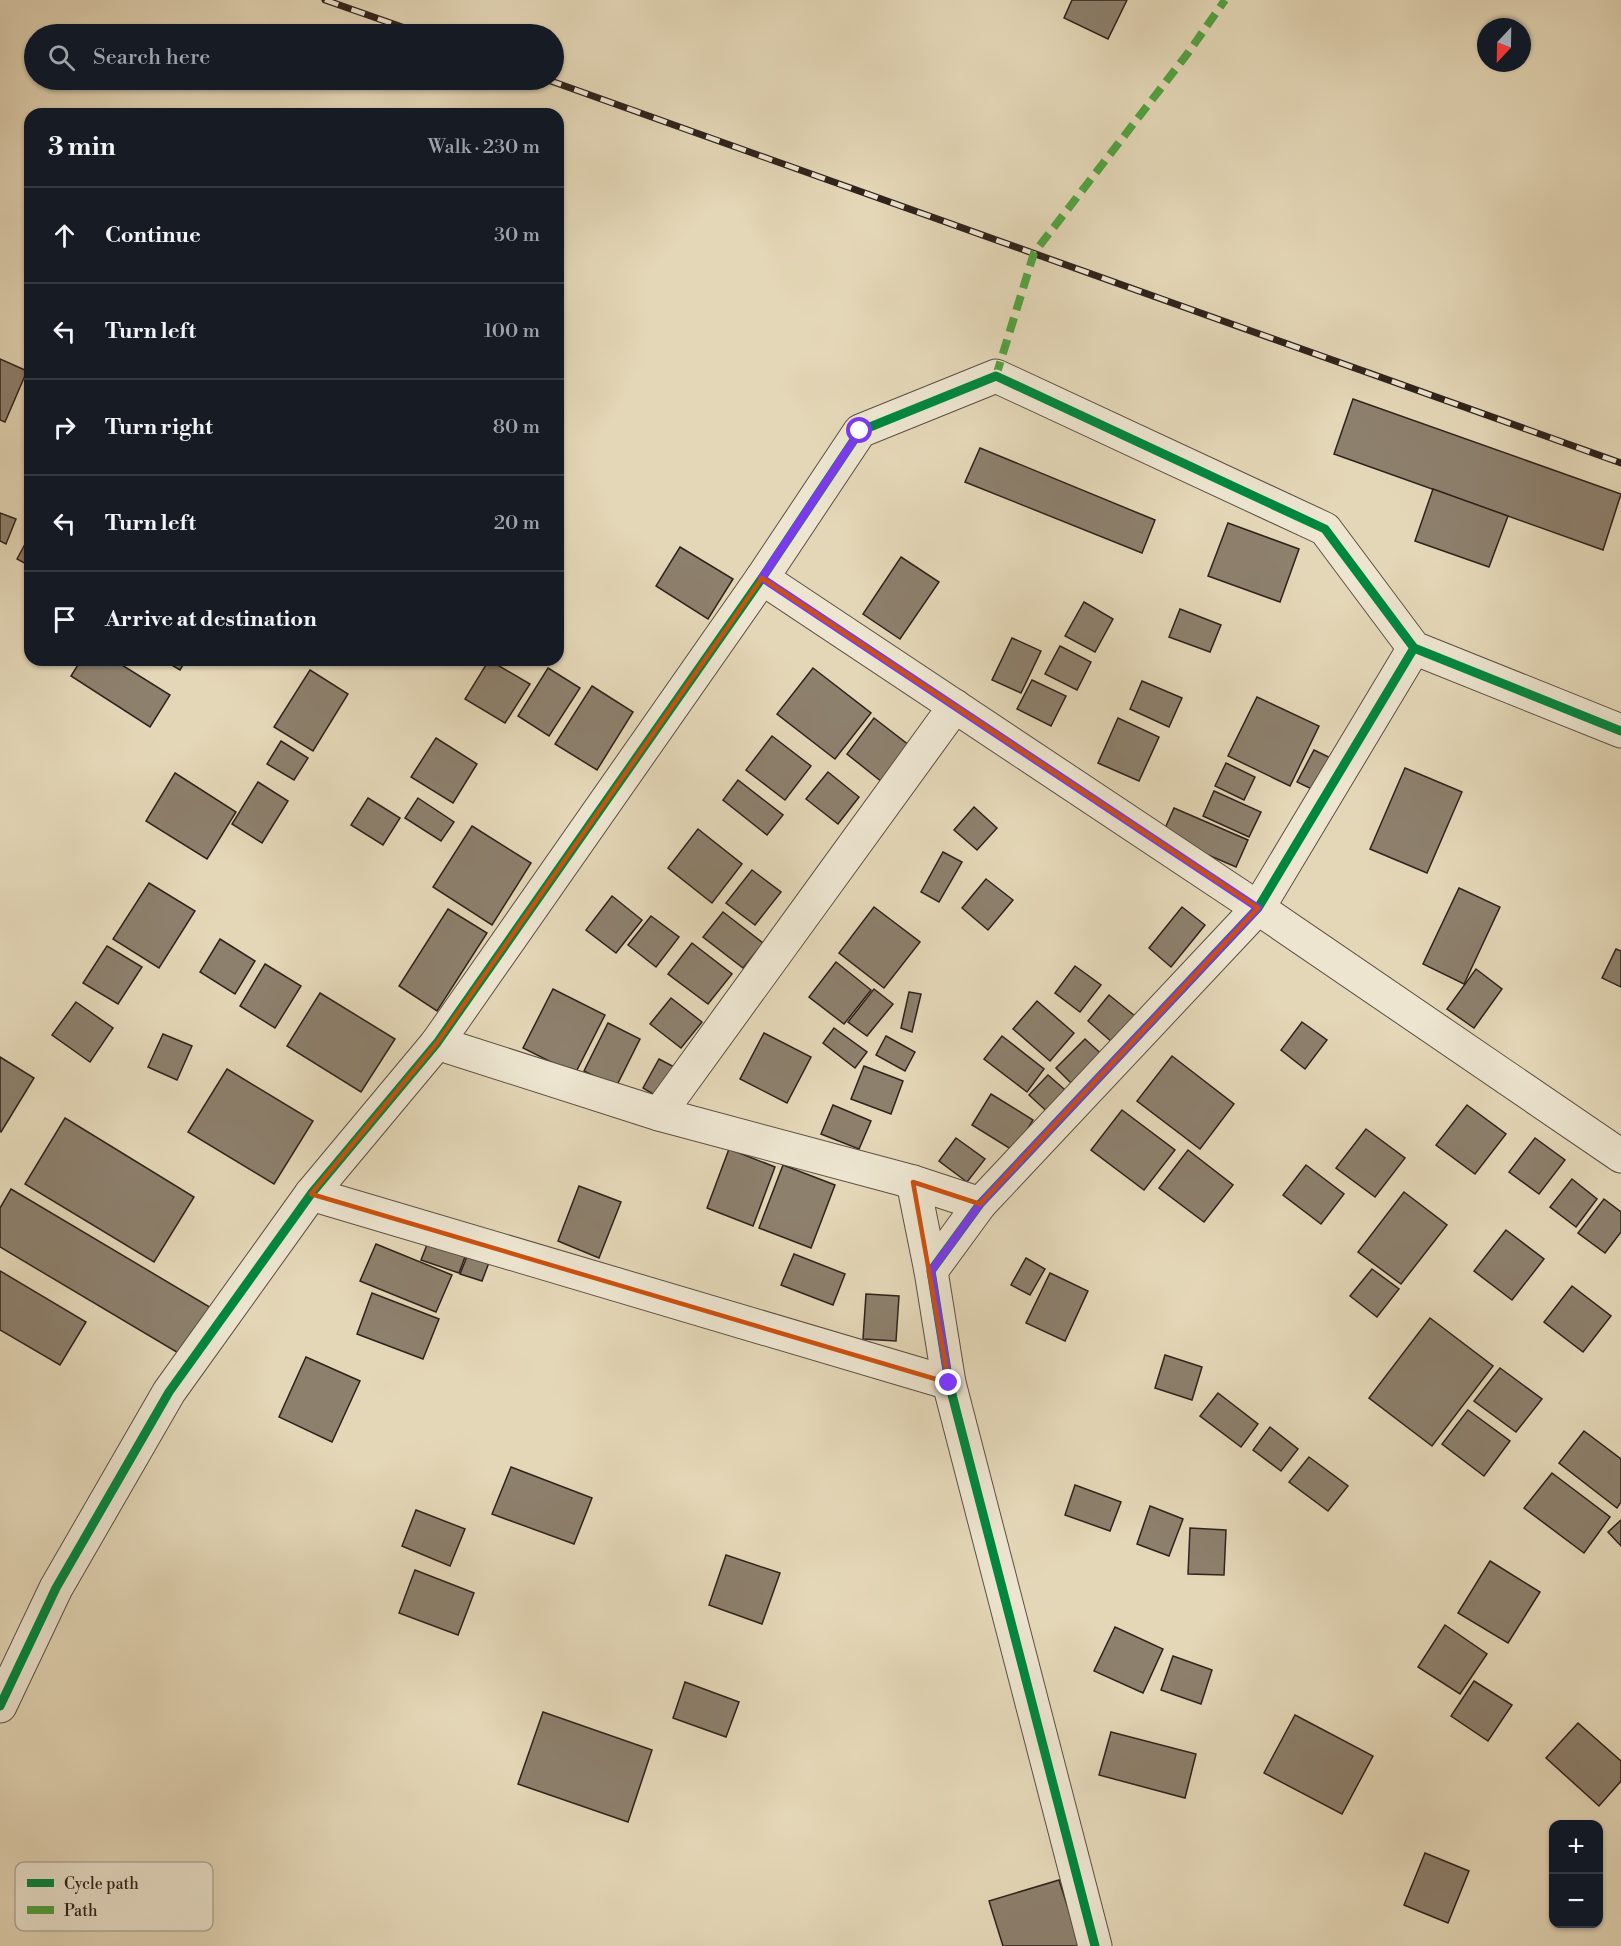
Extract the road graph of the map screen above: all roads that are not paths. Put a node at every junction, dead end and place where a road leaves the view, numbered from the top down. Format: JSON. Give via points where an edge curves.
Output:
{"nodes":[{"id":1,"x":762,"y":578,"type":"junction"},
{"id":2,"x":1414,"y":648,"type":"junction"},
{"id":3,"x":956,"y":706,"type":"junction"},
{"id":4,"x":1621,"y":731,"type":"edge"},
{"id":5,"x":1258,"y":908,"type":"junction"},
{"id":6,"x":437,"y":1043,"type":"junction"},
{"id":7,"x":659,"y":1114,"type":"junction"},
{"id":8,"x":1621,"y":1156,"type":"edge"},
{"id":9,"x":913,"y":1182,"type":"junction"},
{"id":10,"x":311,"y":1194,"type":"junction"},
{"id":11,"x":980,"y":1204,"type":"junction"},
{"id":12,"x":931,"y":1271,"type":"junction"},
{"id":13,"x":949,"y":1383,"type":"junction"},
{"id":14,"x":0,"y":1706,"type":"edge"},
{"id":15,"x":1095,"y":1946,"type":"edge"}],
"edges":[{"from":1,"to":2,"type":"street","via":[[860,431],[996,376],[1325,529]]},
{"from":1,"to":3,"type":"street"},
{"from":1,"to":6,"type":"street"},
{"from":2,"to":4,"type":"street"},
{"from":2,"to":5,"type":"street"},
{"from":3,"to":5,"type":"street"},
{"from":3,"to":7,"type":"street"},
{"from":5,"to":8,"type":"street"},
{"from":5,"to":11,"type":"street"},
{"from":6,"to":7,"type":"street"},
{"from":6,"to":10,"type":"street"},
{"from":7,"to":9,"type":"street"},
{"from":9,"to":11,"type":"street"},
{"from":9,"to":12,"type":"street"},
{"from":10,"to":13,"type":"street"},
{"from":10,"to":14,"type":"street","via":[[169,1392],[56,1588]]},
{"from":11,"to":12,"type":"street"},
{"from":12,"to":13,"type":"street"},
{"from":13,"to":15,"type":"street"}]}
